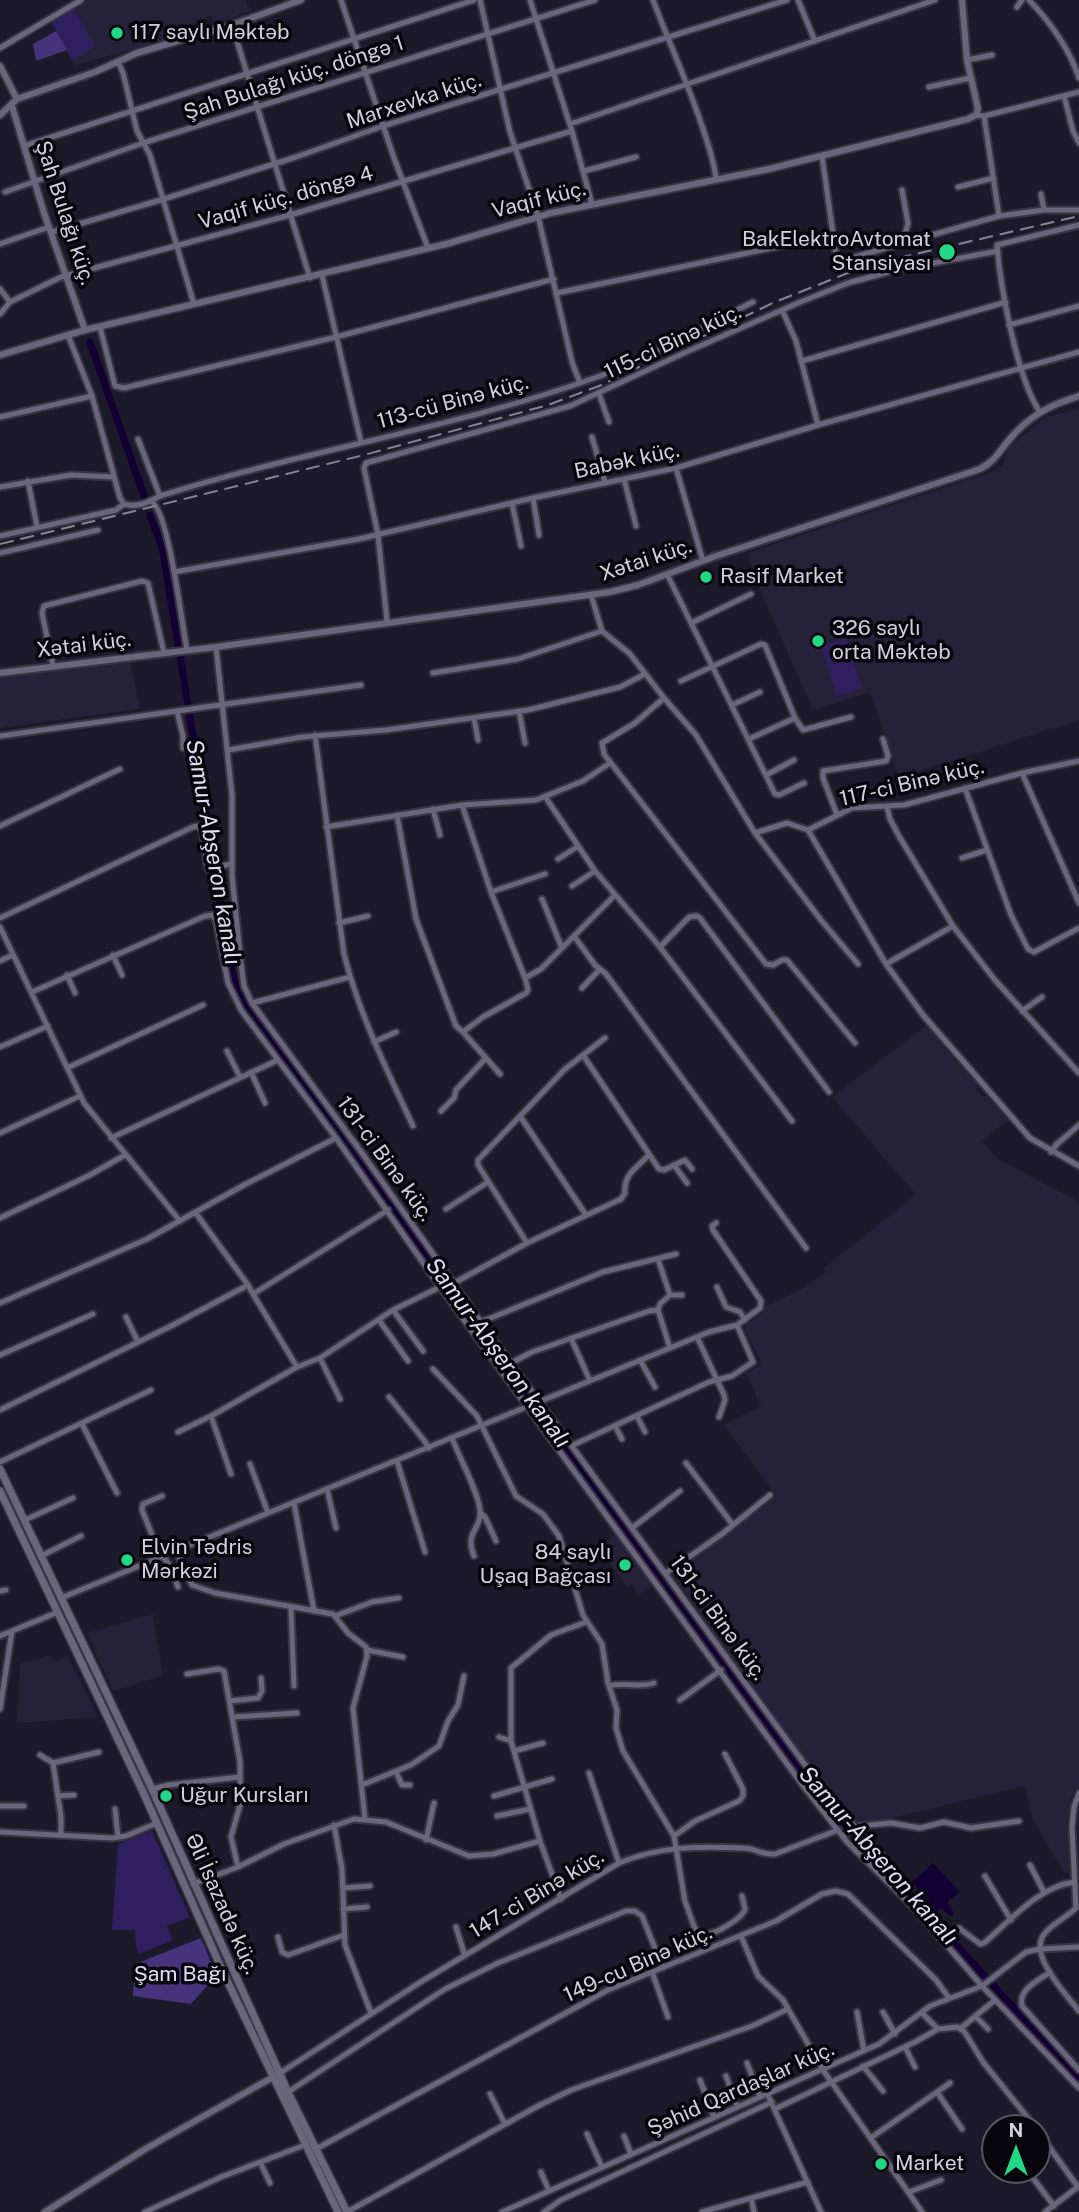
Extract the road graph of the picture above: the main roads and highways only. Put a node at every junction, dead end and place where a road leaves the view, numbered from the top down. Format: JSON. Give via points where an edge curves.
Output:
{"nodes":[{"id":1,"x":0,"y":1469,"type":"edge"},
{"id":2,"x":0,"y":1491,"type":"edge"},
{"id":3,"x":61,"y":1598,"type":"junction"},
{"id":4,"x":53,"y":1601,"type":"junction"},
{"id":5,"x":67,"y":1609,"type":"junction"},
{"id":6,"x":58,"y":1612,"type":"junction"},
{"id":7,"x":165,"y":1820,"type":"junction"},
{"id":8,"x":157,"y":1824,"type":"junction"},
{"id":9,"x":276,"y":2075,"type":"junction"},
{"id":10,"x":284,"y":2093,"type":"junction"},
{"id":11,"x":338,"y":2212,"type":"edge"},
{"id":12,"x":347,"y":2212,"type":"edge"}],
"edges":[{"from":1,"to":3,"type":"main road"},
{"from":2,"to":4,"type":"main road"},
{"from":3,"to":4,"type":"main road"},
{"from":3,"to":5,"type":"main road","name":"Əli İsazadə küç."},
{"from":4,"to":6,"type":"main road","name":"Əli İsazadə küç."},
{"from":5,"to":6,"type":"main road"},
{"from":5,"to":7,"type":"main road","name":"Əli İsazadə küç."},
{"from":6,"to":8,"type":"main road","name":"Əli İsazadə küç."},
{"from":7,"to":8,"type":"main road"},
{"from":7,"to":9,"type":"main road","name":"Əli İsazadə küç."},
{"from":8,"to":9,"type":"main road","name":"Əli İsazadə küç."},
{"from":9,"to":10,"type":"main road","name":"Əli İsazadə küç."},
{"from":10,"to":11,"type":"main road","name":"Əli İsazadə küç."},
{"from":10,"to":12,"type":"main road","name":"Əli İsazadə küç."}]}
